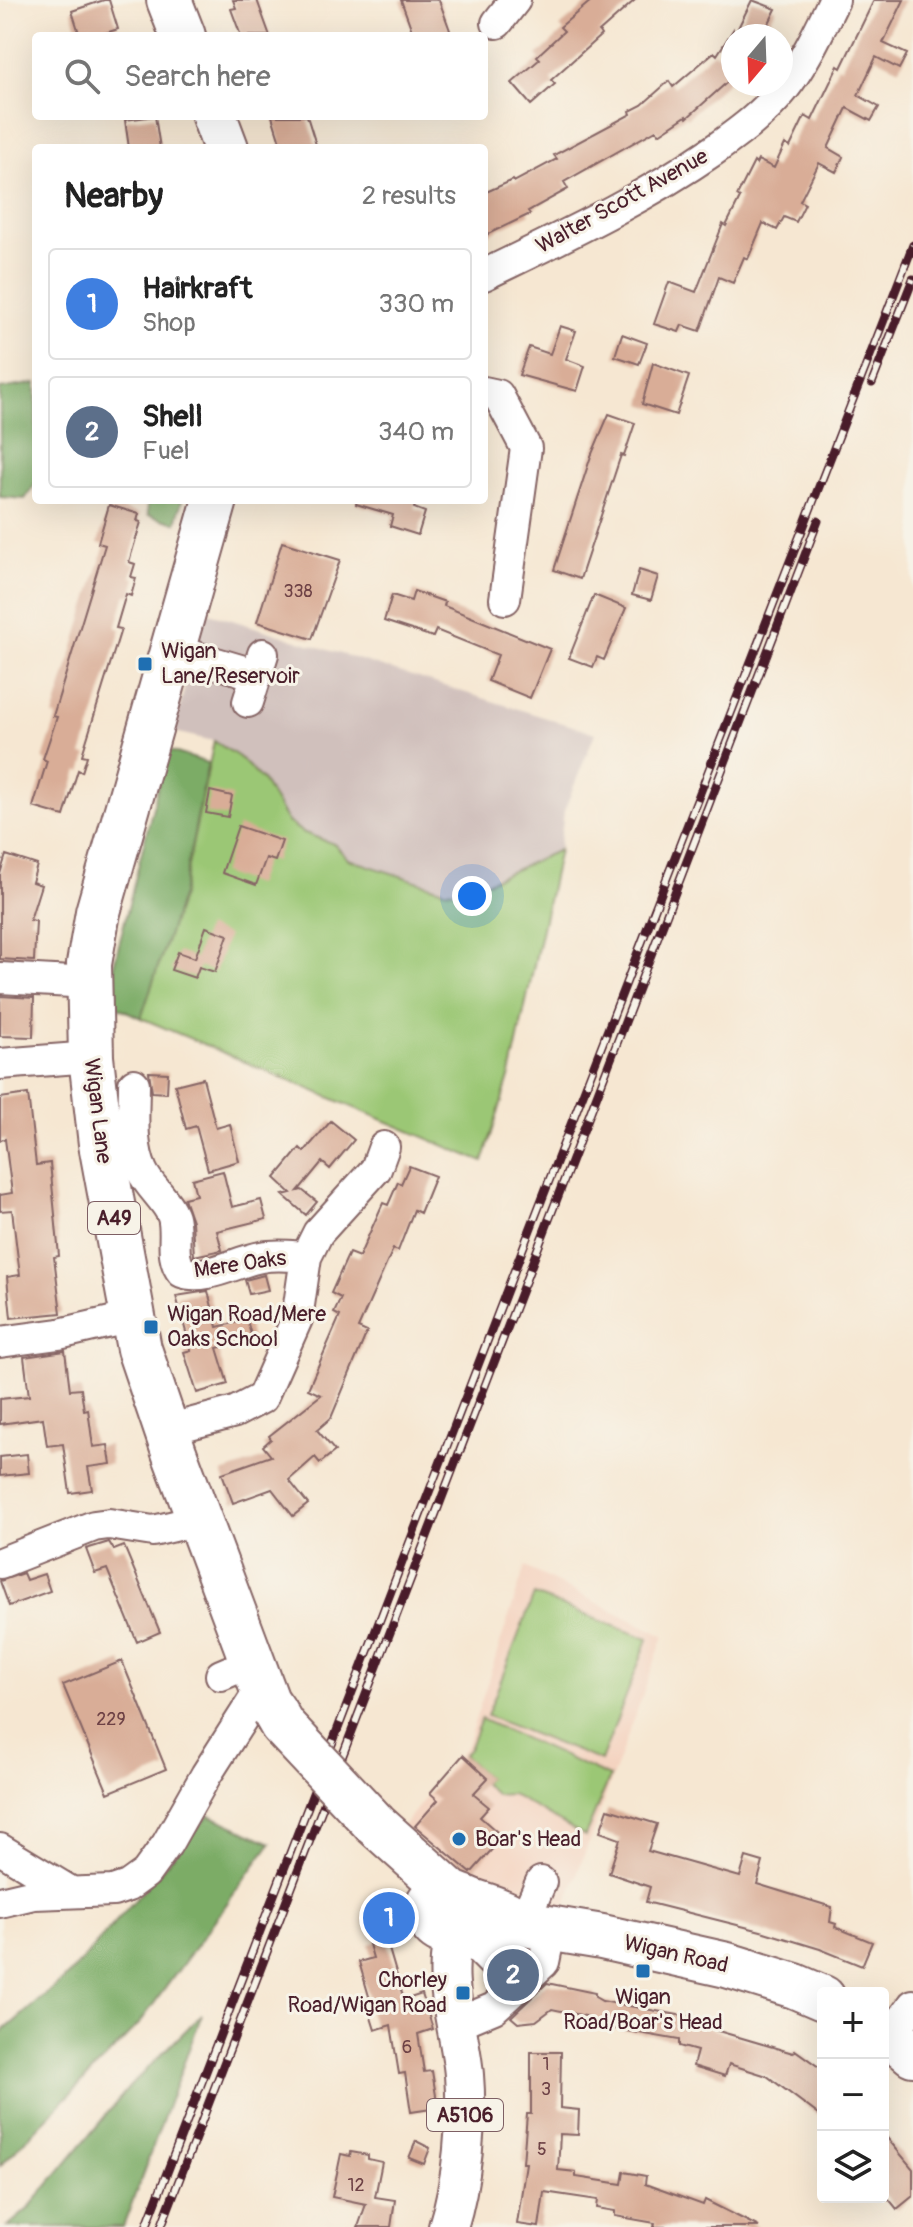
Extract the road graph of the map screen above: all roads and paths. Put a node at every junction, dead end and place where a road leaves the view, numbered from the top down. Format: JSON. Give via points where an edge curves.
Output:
{"nodes":[{"id":1,"x":169,"y":0,"type":"edge"},
{"id":2,"x":834,"y":0,"type":"edge"},
{"id":3,"x":181,"y":32,"type":"edge"},
{"id":4,"x":216,"y":120,"type":"edge"},
{"id":5,"x":224,"y":144,"type":"edge"},
{"id":6,"x":488,"y":273,"type":"edge"},
{"id":7,"x":488,"y":393,"type":"edge"},
{"id":8,"x":214,"y":504,"type":"edge"},
{"id":9,"x":505,"y":599,"type":"dead end"},
{"id":10,"x":172,"y":650,"type":"junction"},
{"id":11,"x":256,"y":677,"type":"dead end"},
{"id":12,"x":0,"y":978,"type":"edge"},
{"id":13,"x":90,"y":983,"type":"junction"},
{"id":14,"x":91,"y":1057,"type":"junction"},
{"id":15,"x":0,"y":1064,"type":"edge"},
{"id":16,"x":134,"y":1084,"type":"dead end"},
{"id":17,"x":384,"y":1147,"type":"dead end"},
{"id":18,"x":306,"y":1257,"type":"junction"},
{"id":19,"x":132,"y":1317,"type":"junction"},
{"id":20,"x":0,"y":1342,"type":"edge"},
{"id":21,"x":167,"y":1430,"type":"junction"},
{"id":22,"x":200,"y":1520,"type":"junction"},
{"id":23,"x":0,"y":1563,"type":"edge"},
{"id":24,"x":253,"y":1683,"type":"junction"},
{"id":25,"x":0,"y":1849,"type":"edge"},
{"id":26,"x":541,"y":1882,"type":"dead end"},
{"id":27,"x":71,"y":1892,"type":"junction"},
{"id":28,"x":0,"y":1902,"type":"edge"},
{"id":29,"x":449,"y":1916,"type":"junction"},
{"id":30,"x":535,"y":1925,"type":"junction"},
{"id":31,"x":517,"y":1987,"type":"junction"},
{"id":32,"x":817,"y":1995,"type":"edge"},
{"id":33,"x":452,"y":2011,"type":"junction"},
{"id":34,"x":448,"y":2227,"type":"edge"}],
"edges":[{"from":1,"to":3,"type":"highway"},
{"from":2,"to":6,"type":"street","name":"Walter Scott Avenue","via":[[782,91],[732,137],[636,199]]},
{"from":4,"to":5,"type":"highway"},
{"from":7,"to":9,"type":"street","via":[[498,395],[526,448]]},
{"from":8,"to":10,"type":"highway","name":"Wigan Lane","number":"A49"},
{"from":10,"to":11,"type":"street"},
{"from":10,"to":13,"type":"highway","name":"Wigan Lane","number":"A49","via":[[98,912]]},
{"from":12,"to":13,"type":"street"},
{"from":13,"to":14,"type":"highway","name":"Wigan Lane","number":"A49"},
{"from":14,"to":15,"type":"street"},
{"from":14,"to":19,"type":"highway","name":"Wigan Lane","number":"A49"},
{"from":16,"to":18,"type":"street","name":"Mere Oaks","via":[[138,1157],[170,1211],[182,1272],[197,1275],[268,1256]]},
{"from":17,"to":18,"type":"street","name":"Mere Oaks","via":[[376,1169],[318,1233]]},
{"from":18,"to":21,"type":"street","name":"Mere Oaks","via":[[297,1319],[262,1398],[235,1412]]},
{"from":19,"to":20,"type":"street"},
{"from":19,"to":21,"type":"highway","name":"Wigan Lane","number":"A49"},
{"from":21,"to":22,"type":"highway","name":"Wigan Lane","number":"A49"},
{"from":22,"to":23,"type":"street","via":[[153,1531],[94,1526]]},
{"from":22,"to":24,"type":"highway","name":"Wigan Lane","number":"A49"},
{"from":24,"to":27,"type":"street","via":[[206,1775],[146,1873],[113,1891]]},
{"from":24,"to":29,"type":"highway","number":"A49","bridge":true,"via":[[282,1725],[380,1830],[413,1895]]},
{"from":25,"to":27,"type":"street"},
{"from":26,"to":30,"type":"street","via":[[531,1905]]},
{"from":27,"to":28,"type":"street"},
{"from":29,"to":30,"type":"highway","name":"Wigan Road","via":[[501,1910]]},
{"from":29,"to":31,"type":"street"},
{"from":29,"to":33,"type":"main road","number":"A5106"},
{"from":30,"to":31,"type":"street","via":[[544,1962]]},
{"from":30,"to":32,"type":"highway","name":"Wigan Road","via":[[727,1965]]},
{"from":31,"to":33,"type":"street","via":[[494,2008],[470,2018]]},
{"from":33,"to":34,"type":"main road","number":"A5106","via":[[464,2074],[465,2132]]}]}
